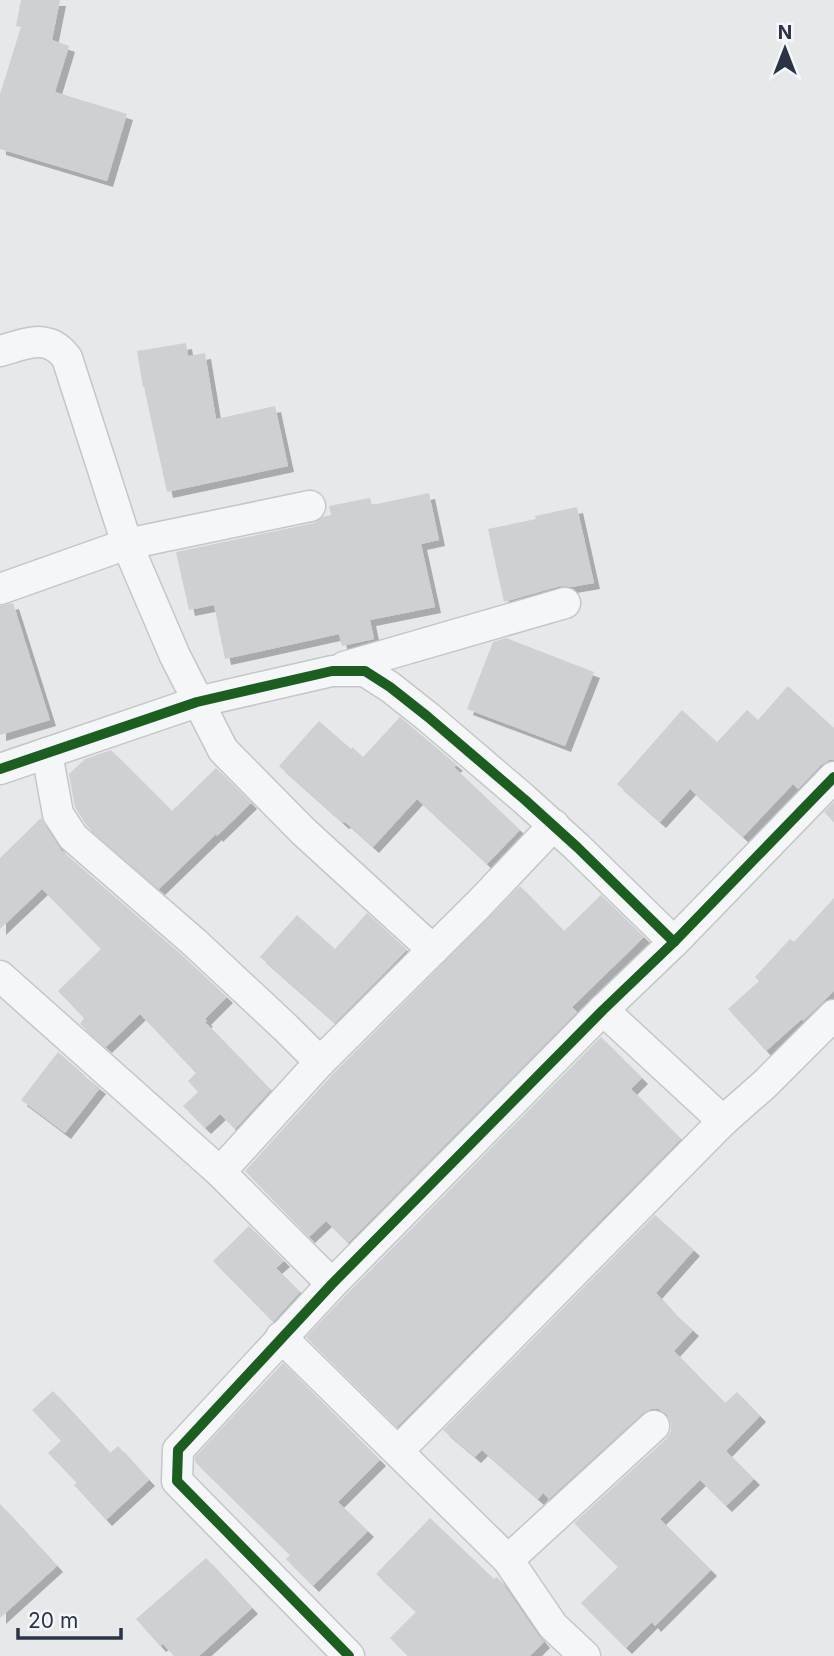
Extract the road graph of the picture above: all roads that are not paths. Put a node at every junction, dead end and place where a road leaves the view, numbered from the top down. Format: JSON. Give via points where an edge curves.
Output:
{"nodes":[{"id":1,"x":0,"y":351,"type":"edge"},
{"id":2,"x":310,"y":506,"type":"dead end"},
{"id":3,"x":127,"y":544,"type":"junction"},
{"id":4,"x":0,"y":589,"type":"edge"},
{"id":5,"x":565,"y":603,"type":"dead end"},
{"id":6,"x":332,"y":671,"type":"junction"},
{"id":7,"x":197,"y":702,"type":"junction"},
{"id":8,"x":47,"y":753,"type":"junction"},
{"id":9,"x":0,"y":769,"type":"edge"},
{"id":10,"x":834,"y":777,"type":"edge"},
{"id":11,"x":554,"y":825,"type":"junction"},
{"id":12,"x":674,"y":942,"type":"junction"},
{"id":13,"x":433,"y":950,"type":"junction"},
{"id":14,"x":0,"y":976,"type":"edge"},
{"id":15,"x":603,"y":1010,"type":"junction"},
{"id":16,"x":834,"y":1015,"type":"edge"},
{"id":17,"x":320,"y":1062,"type":"junction"},
{"id":18,"x":723,"y":1121,"type":"junction"},
{"id":19,"x":219,"y":1172,"type":"junction"},
{"id":20,"x":332,"y":1284,"type":"junction"},
{"id":21,"x":281,"y":1337,"type":"junction"},
{"id":22,"x":653,"y":1426,"type":"dead end"},
{"id":23,"x":398,"y":1451,"type":"junction"},
{"id":24,"x":508,"y":1560,"type":"junction"},
{"id":25,"x":349,"y":1656,"type":"edge"},
{"id":26,"x":585,"y":1656,"type":"edge"}],
"edges":[{"from":1,"to":3,"type":"street","via":[[33,342],[61,348]]},
{"from":2,"to":3,"type":"street"},
{"from":3,"to":4,"type":"street"},
{"from":3,"to":7,"type":"street"},
{"from":5,"to":6,"type":"street"},
{"from":6,"to":7,"type":"street"},
{"from":6,"to":11,"type":"street","via":[[365,671],[390,687]]},
{"from":7,"to":8,"type":"street"},
{"from":7,"to":13,"type":"street","via":[[223,750],[304,832]]},
{"from":8,"to":9,"type":"street"},
{"from":8,"to":17,"type":"street","via":[[58,814],[73,837],[195,943]]},
{"from":10,"to":12,"type":"street"},
{"from":11,"to":12,"type":"street"},
{"from":11,"to":13,"type":"street"},
{"from":12,"to":15,"type":"street"},
{"from":13,"to":17,"type":"street"},
{"from":14,"to":19,"type":"street"},
{"from":15,"to":18,"type":"street"},
{"from":15,"to":20,"type":"street"},
{"from":16,"to":18,"type":"street"},
{"from":17,"to":19,"type":"street"},
{"from":18,"to":23,"type":"street"},
{"from":19,"to":20,"type":"street"},
{"from":20,"to":21,"type":"street"},
{"from":21,"to":23,"type":"street"},
{"from":21,"to":25,"type":"street","via":[[178,1450],[177,1481]]},
{"from":22,"to":24,"type":"street"},
{"from":23,"to":24,"type":"street"},
{"from":24,"to":26,"type":"street","via":[[553,1626]]}]}
